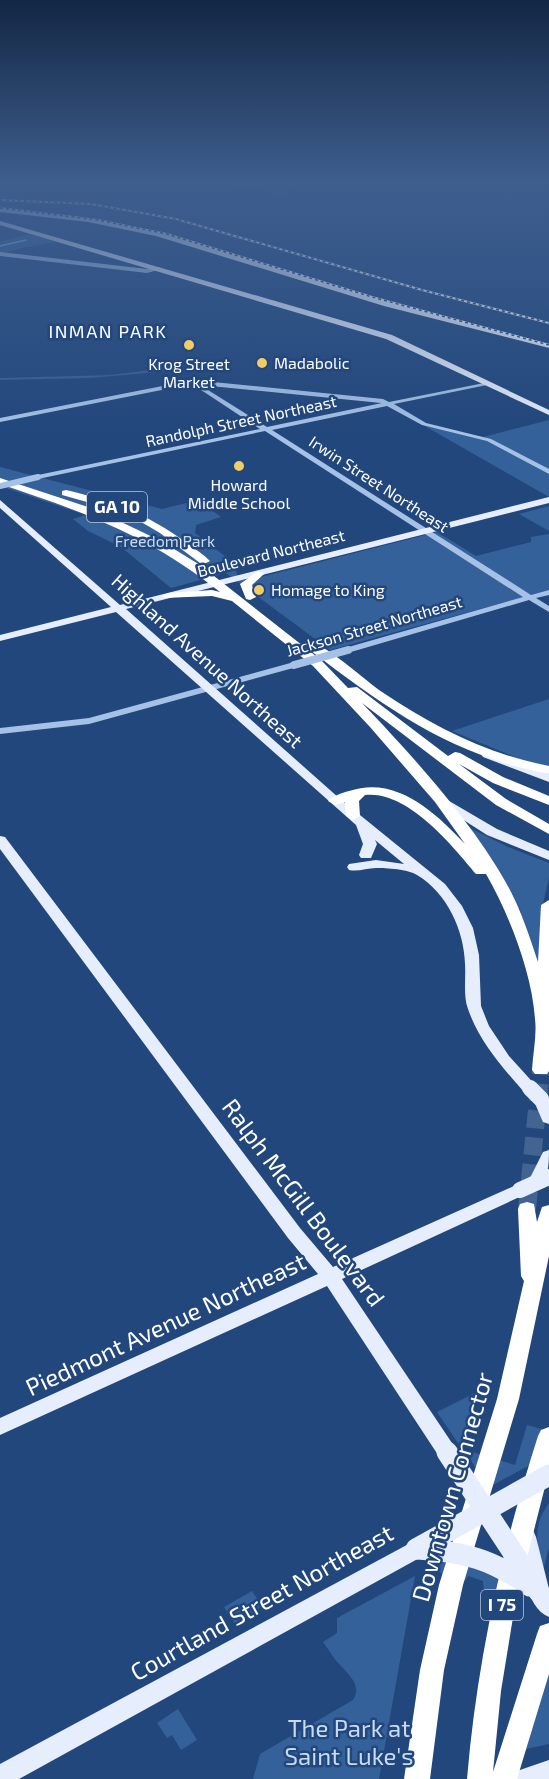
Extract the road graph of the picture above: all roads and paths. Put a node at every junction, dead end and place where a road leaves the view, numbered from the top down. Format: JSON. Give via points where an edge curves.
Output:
{"nodes":[{"id":1,"x":101,"y":266,"type":"edge"},
{"id":2,"x":149,"y":266,"type":"edge"},
{"id":3,"x":262,"y":266,"type":"edge"},
{"id":4,"x":159,"y":269,"type":"junction"},
{"id":5,"x":546,"y":346,"type":"edge"},
{"id":6,"x":193,"y":382,"type":"junction"},
{"id":7,"x":487,"y":383,"type":"junction"},
{"id":8,"x":388,"y":404,"type":"junction"},
{"id":9,"x":549,"y":413,"type":"edge"},
{"id":10,"x":0,"y":420,"type":"edge"},
{"id":11,"x":266,"y":429,"type":"junction"},
{"id":12,"x":549,"y":472,"type":"edge"},
{"id":13,"x":0,"y":476,"type":"edge"},
{"id":14,"x":0,"y":481,"type":"edge"},
{"id":15,"x":0,"y":486,"type":"edge"},
{"id":16,"x":549,"y":500,"type":"edge"},
{"id":17,"x":0,"y":503,"type":"edge"},
{"id":18,"x":426,"y":531,"type":"junction"},
{"id":19,"x":258,"y":574,"type":"junction"},
{"id":20,"x":223,"y":582,"type":"junction"},
{"id":21,"x":549,"y":592,"type":"edge"},
{"id":22,"x":168,"y":596,"type":"junction"},
{"id":23,"x":529,"y":597,"type":"junction"},
{"id":24,"x":245,"y":600,"type":"junction"},
{"id":25,"x":119,"y":608,"type":"junction"},
{"id":26,"x":549,"y":610,"type":"edge"},
{"id":27,"x":0,"y":638,"type":"edge"},
{"id":28,"x":317,"y":663,"type":"junction"},
{"id":29,"x":351,"y":675,"type":"junction"},
{"id":30,"x":208,"y":688,"type":"junction"},
{"id":31,"x":0,"y":731,"type":"edge"},
{"id":32,"x":486,"y":754,"type":"junction"},
{"id":33,"x":549,"y":770,"type":"edge"},
{"id":34,"x":549,"y":778,"type":"edge"},
{"id":35,"x":360,"y":792,"type":"junction"},
{"id":36,"x":440,"y":799,"type":"junction"},
{"id":37,"x":335,"y":801,"type":"junction"},
{"id":38,"x":549,"y":801,"type":"edge"},
{"id":39,"x":354,"y":817,"type":"junction"},
{"id":40,"x":549,"y":830,"type":"edge"},
{"id":41,"x":0,"y":840,"type":"edge"},
{"id":42,"x":366,"y":855,"type":"dead end"},
{"id":43,"x":549,"y":856,"type":"edge"},
{"id":44,"x":354,"y":867,"type":"dead end"},
{"id":45,"x":419,"y":870,"type":"junction"},
{"id":46,"x":549,"y":905,"type":"edge"},
{"id":47,"x":514,"y":917,"type":"junction"},
{"id":48,"x":543,"y":1017,"type":"junction"},
{"id":49,"x":541,"y":1070,"type":"tunnel mouth"},
{"id":50,"x":542,"y":1100,"type":"edge"},
{"id":51,"x":549,"y":1119,"type":"edge"},
{"id":52,"x":549,"y":1156,"type":"edge"},
{"id":53,"x":533,"y":1190,"type":"edge"},
{"id":54,"x":549,"y":1212,"type":"edge"},
{"id":55,"x":330,"y":1276,"type":"junction"},
{"id":56,"x":532,"y":1297,"type":"junction"},
{"id":57,"x":0,"y":1427,"type":"edge"},
{"id":58,"x":549,"y":1436,"type":"edge"},
{"id":59,"x":549,"y":1475,"type":"edge"},
{"id":60,"x":549,"y":1484,"type":"edge"},
{"id":61,"x":486,"y":1511,"type":"junction"},
{"id":62,"x":416,"y":1549,"type":"junction"},
{"id":63,"x":544,"y":1600,"type":"edge"},
{"id":64,"x":549,"y":1634,"type":"edge"},
{"id":65,"x":0,"y":1777,"type":"edge"},
{"id":66,"x":527,"y":1777,"type":"edge"},
{"id":67,"x":417,"y":1779,"type":"edge"},
{"id":68,"x":480,"y":1779,"type":"edge"}],
"edges":[{"from":1,"to":4,"type":"street"},
{"from":2,"to":4,"type":"main road"},
{"from":3,"to":5,"type":"main road"},
{"from":4,"to":7,"type":"main road","via":[[383,335]]},
{"from":6,"to":8,"type":"street"},
{"from":6,"to":10,"type":"street"},
{"from":6,"to":11,"type":"street","name":"Irwin Street Northeast"},
{"from":7,"to":8,"type":"street","name":"Randolph Street Northeast"},
{"from":7,"to":9,"type":"main road"},
{"from":8,"to":11,"type":"street","name":"Randolph Street Northeast"},
{"from":8,"to":12,"type":"street","via":[[424,424],[494,442]]},
{"from":11,"to":15,"type":"street","name":"Randolph Street Northeast","bridge":true},
{"from":11,"to":18,"type":"street","name":"Irwin Street Northeast"},
{"from":13,"to":20,"type":"highway","number":"GA 10","via":[[102,502],[137,516],[164,531]]},
{"from":14,"to":20,"type":"highway","number":"GA 10","via":[[117,523]]},
{"from":16,"to":18,"type":"main road","name":"Boulevard Northeast"},
{"from":17,"to":25,"type":"main road","name":"Highland Avenue Northeast"},
{"from":18,"to":19,"type":"main road","name":"Boulevard Northeast"},
{"from":18,"to":23,"type":"street","name":"Irwin Street Northeast"},
{"from":19,"to":20,"type":"main road","name":"Boulevard Northeast"},
{"from":19,"to":24,"type":"highway","via":[[246,584]]},
{"from":20,"to":22,"type":"main road","name":"Boulevard Northeast"},
{"from":20,"to":24,"type":"highway","number":"GA 10"},
{"from":21,"to":23,"type":"street","name":"Jackson Street Northeast"},
{"from":22,"to":24,"type":"highway","via":[[214,593]]},
{"from":22,"to":25,"type":"main road","name":"Boulevard Northeast"},
{"from":23,"to":26,"type":"street","name":"Irwin Street Northeast"},
{"from":23,"to":30,"type":"street","name":"Jackson Street Northeast","bridge":true},
{"from":24,"to":28,"type":"highway","number":"GA 10"},
{"from":24,"to":29,"type":"highway","number":"GA 10"},
{"from":25,"to":27,"type":"main road","name":"Boulevard Northeast"},
{"from":25,"to":30,"type":"main road","name":"Highland Avenue Northeast"},
{"from":28,"to":36,"type":"highway","number":"GA 10"},
{"from":28,"to":40,"type":"highway","via":[[501,802]]},
{"from":29,"to":32,"type":"highway","number":"GA 10","via":[[428,725]]},
{"from":29,"to":38,"type":"highway","via":[[462,760],[507,785]]},
{"from":30,"to":31,"type":"street","name":"Jackson Street Northeast","via":[[76,724]]},
{"from":30,"to":37,"type":"main road","name":"Highland Avenue Northeast"},
{"from":32,"to":33,"type":"highway"},
{"from":32,"to":34,"type":"main road"},
{"from":35,"to":37,"type":"highway"},
{"from":35,"to":39,"type":"highway","via":[[352,800]]},
{"from":35,"to":47,"type":"highway","via":[[388,793],[430,819],[471,859]]},
{"from":36,"to":43,"type":"main road","via":[[492,832]]},
{"from":36,"to":47,"type":"highway","via":[[488,865]]},
{"from":37,"to":39,"type":"main road","name":"Highland Avenue Northeast"},
{"from":39,"to":42,"type":"main road","via":[[369,840]]},
{"from":39,"to":45,"type":"main road","name":"Highland Avenue Northeast"},
{"from":41,"to":55,"type":"main road","name":"Ralph McGill Boulevard"},
{"from":44,"to":45,"type":"main road","via":[[376,864]]},
{"from":45,"to":50,"type":"main road","name":"Highland Avenue Northeast","via":[[440,887],[462,917],[470,941],[474,1006],[482,1026],[504,1060]]},
{"from":46,"to":48,"type":"highway"},
{"from":47,"to":48,"type":"highway","via":[[534,973]]},
{"from":48,"to":49,"type":"highway"},
{"from":50,"to":51,"type":"main road"},
{"from":52,"to":53,"type":"main road"},
{"from":53,"to":55,"type":"main road","name":"Piedmont Avenue Northeast"},
{"from":53,"to":56,"type":"highway"},
{"from":54,"to":56,"type":"highway","name":"Downtown Connector"},
{"from":55,"to":57,"type":"main road","name":"Piedmont Avenue Northeast"},
{"from":55,"to":61,"type":"main road","name":"Ralph McGill Boulevard","bridge":true},
{"from":56,"to":67,"type":"highway","name":"Downtown Connector","via":[[508,1399],[451,1586],[432,1670]]},
{"from":58,"to":68,"type":"highway","number":"I 75","via":[[527,1503],[500,1614]]},
{"from":59,"to":61,"type":"main road","name":"Courtland Street Northeast","bridge":true},
{"from":60,"to":63,"type":"main road","via":[[529,1518],[525,1535]]},
{"from":61,"to":62,"type":"main road","name":"Courtland Street Northeast","bridge":true},
{"from":61,"to":63,"type":"main road","name":"Ralph McGill Boulevard","bridge":true},
{"from":62,"to":63,"type":"main road","bridge":true,"via":[[466,1552],[489,1558]]},
{"from":62,"to":65,"type":"main road","name":"Courtland Street Northeast"},
{"from":64,"to":66,"type":"highway"}]}
